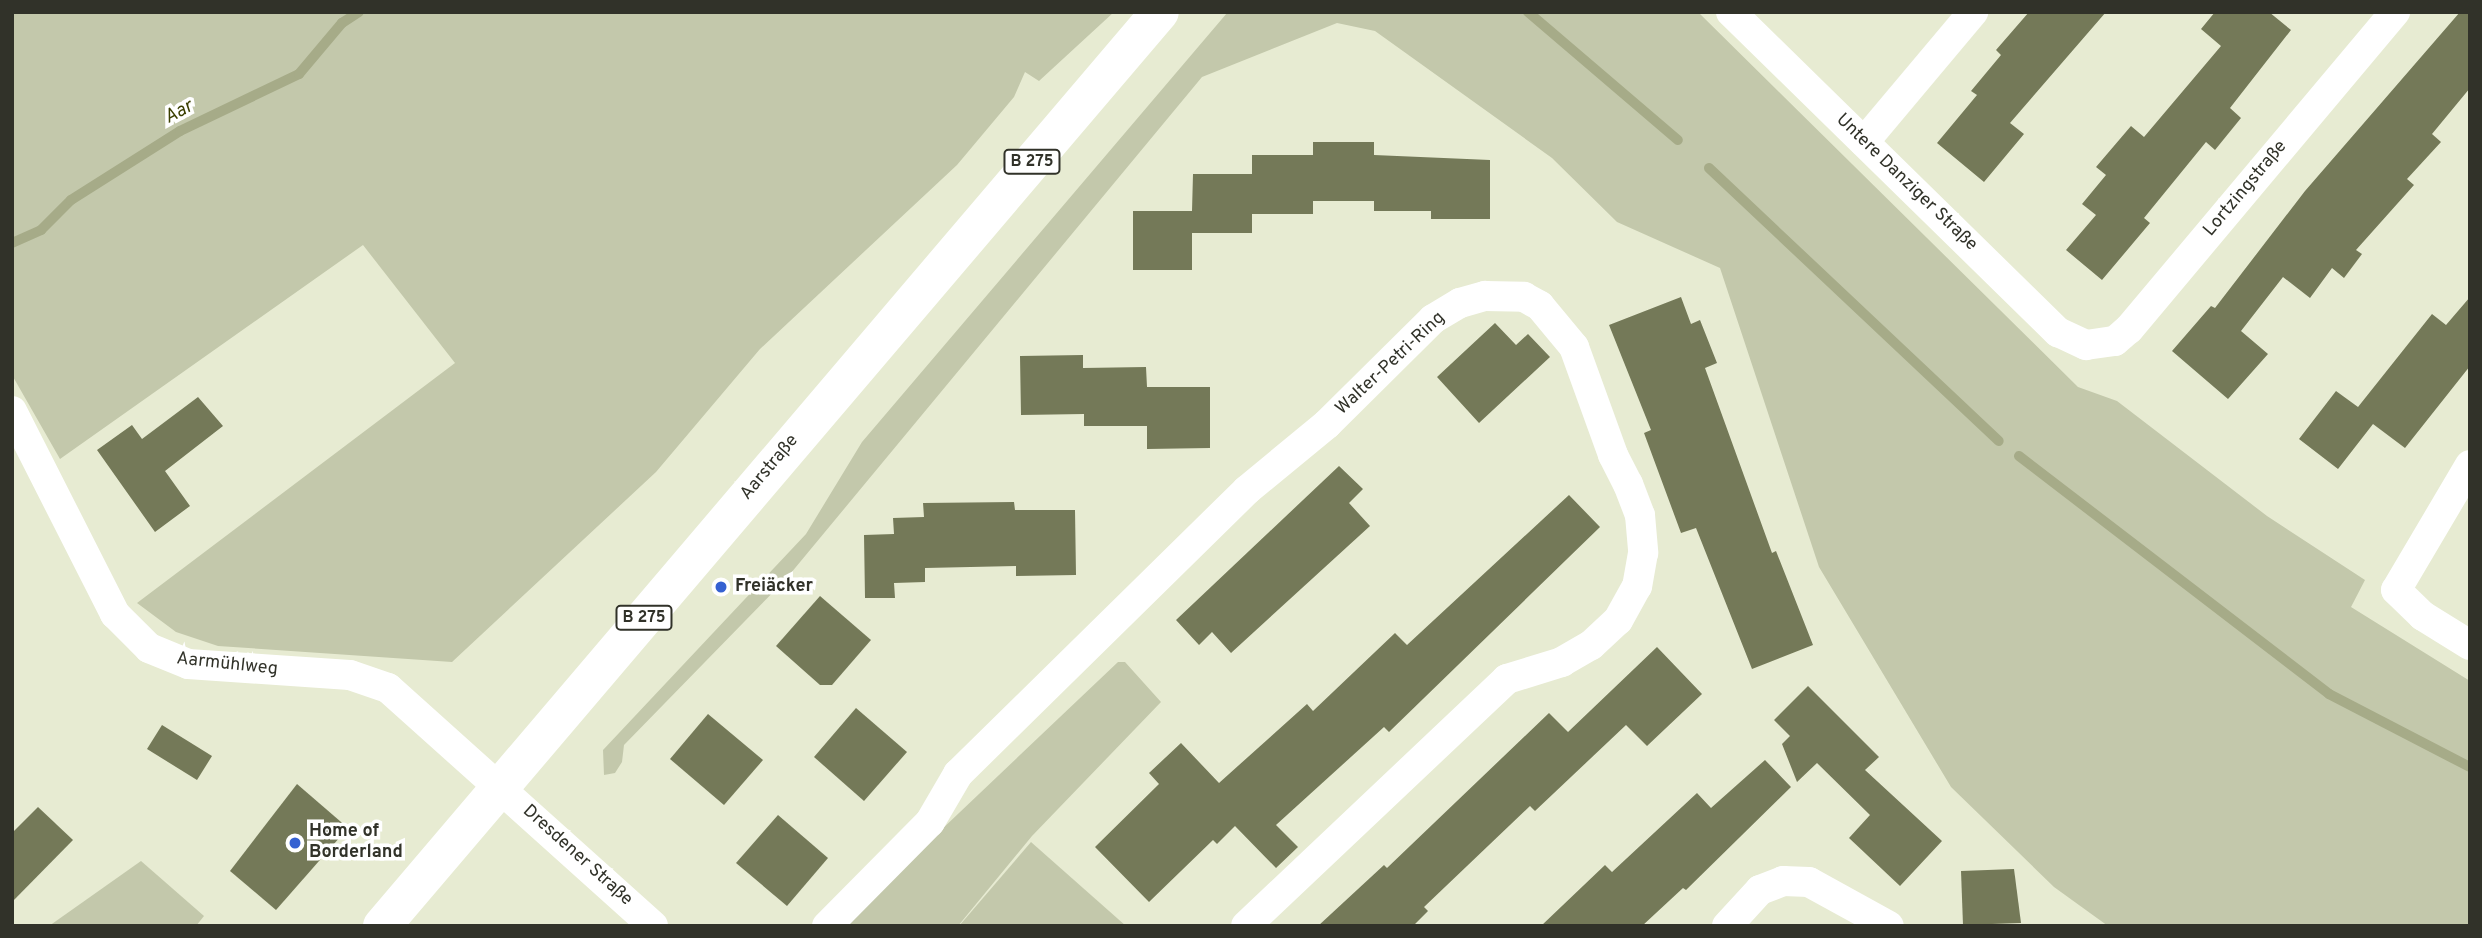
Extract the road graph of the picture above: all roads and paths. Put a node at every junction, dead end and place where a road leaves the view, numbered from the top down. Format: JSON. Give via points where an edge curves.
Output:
{"nodes":[{"id":1,"x":1160,"y":12,"type":"edge"},
{"id":2,"x":1731,"y":12,"type":"edge"},
{"id":3,"x":1973,"y":12,"type":"edge"},
{"id":4,"x":2395,"y":12,"type":"edge"},
{"id":5,"x":1864,"y":142,"type":"junction"},
{"id":6,"x":2086,"y":345,"type":"joint"},
{"id":7,"x":12,"y":411,"type":"edge"},
{"id":8,"x":2470,"y":465,"type":"edge"},
{"id":9,"x":2470,"y":645,"type":"edge"},
{"id":10,"x":500,"y":788,"type":"junction"},
{"id":11,"x":382,"y":926,"type":"edge"},
{"id":12,"x":653,"y":926,"type":"edge"},
{"id":13,"x":827,"y":926,"type":"edge"},
{"id":14,"x":1246,"y":926,"type":"edge"},
{"id":15,"x":1727,"y":926,"type":"edge"},
{"id":16,"x":1889,"y":926,"type":"edge"}],
"edges":[{"from":1,"to":10,"type":"main road","name":"Aarstraße","number":"B 275"},
{"from":2,"to":5,"type":"street","name":"Untere Danziger Straße"},
{"from":3,"to":5,"type":"street"},
{"from":4,"to":6,"type":"street","name":"Lortzingstraße","via":[[2129,329],[2115,341]]},
{"from":5,"to":6,"type":"street","name":"Untere Danziger Straße","via":[[2058,332]]},
{"from":7,"to":10,"type":"street","name":"Aarmühlweg","via":[[115,614],[149,648],[188,664],[371,678],[442,733]]},
{"from":8,"to":9,"type":"street","via":[[2396,590],[2423,615]]},
{"from":10,"to":11,"type":"main road","name":"Aarstraße","number":"B 275"},
{"from":10,"to":12,"type":"street","name":"Dresdener Straße"},
{"from":13,"to":14,"type":"street","name":"Walter-Petri-Ring","via":[[930,822],[958,774],[1219,518],[1326,425],[1433,319],[1460,303],[1485,296],[1524,297],[1540,306],[1574,347],[1628,484],[1640,515],[1643,553],[1637,586],[1618,620],[1591,645],[1562,662],[1507,679]]},
{"from":15,"to":16,"type":"street","via":[[1760,890],[1783,881],[1809,882]]}]}
